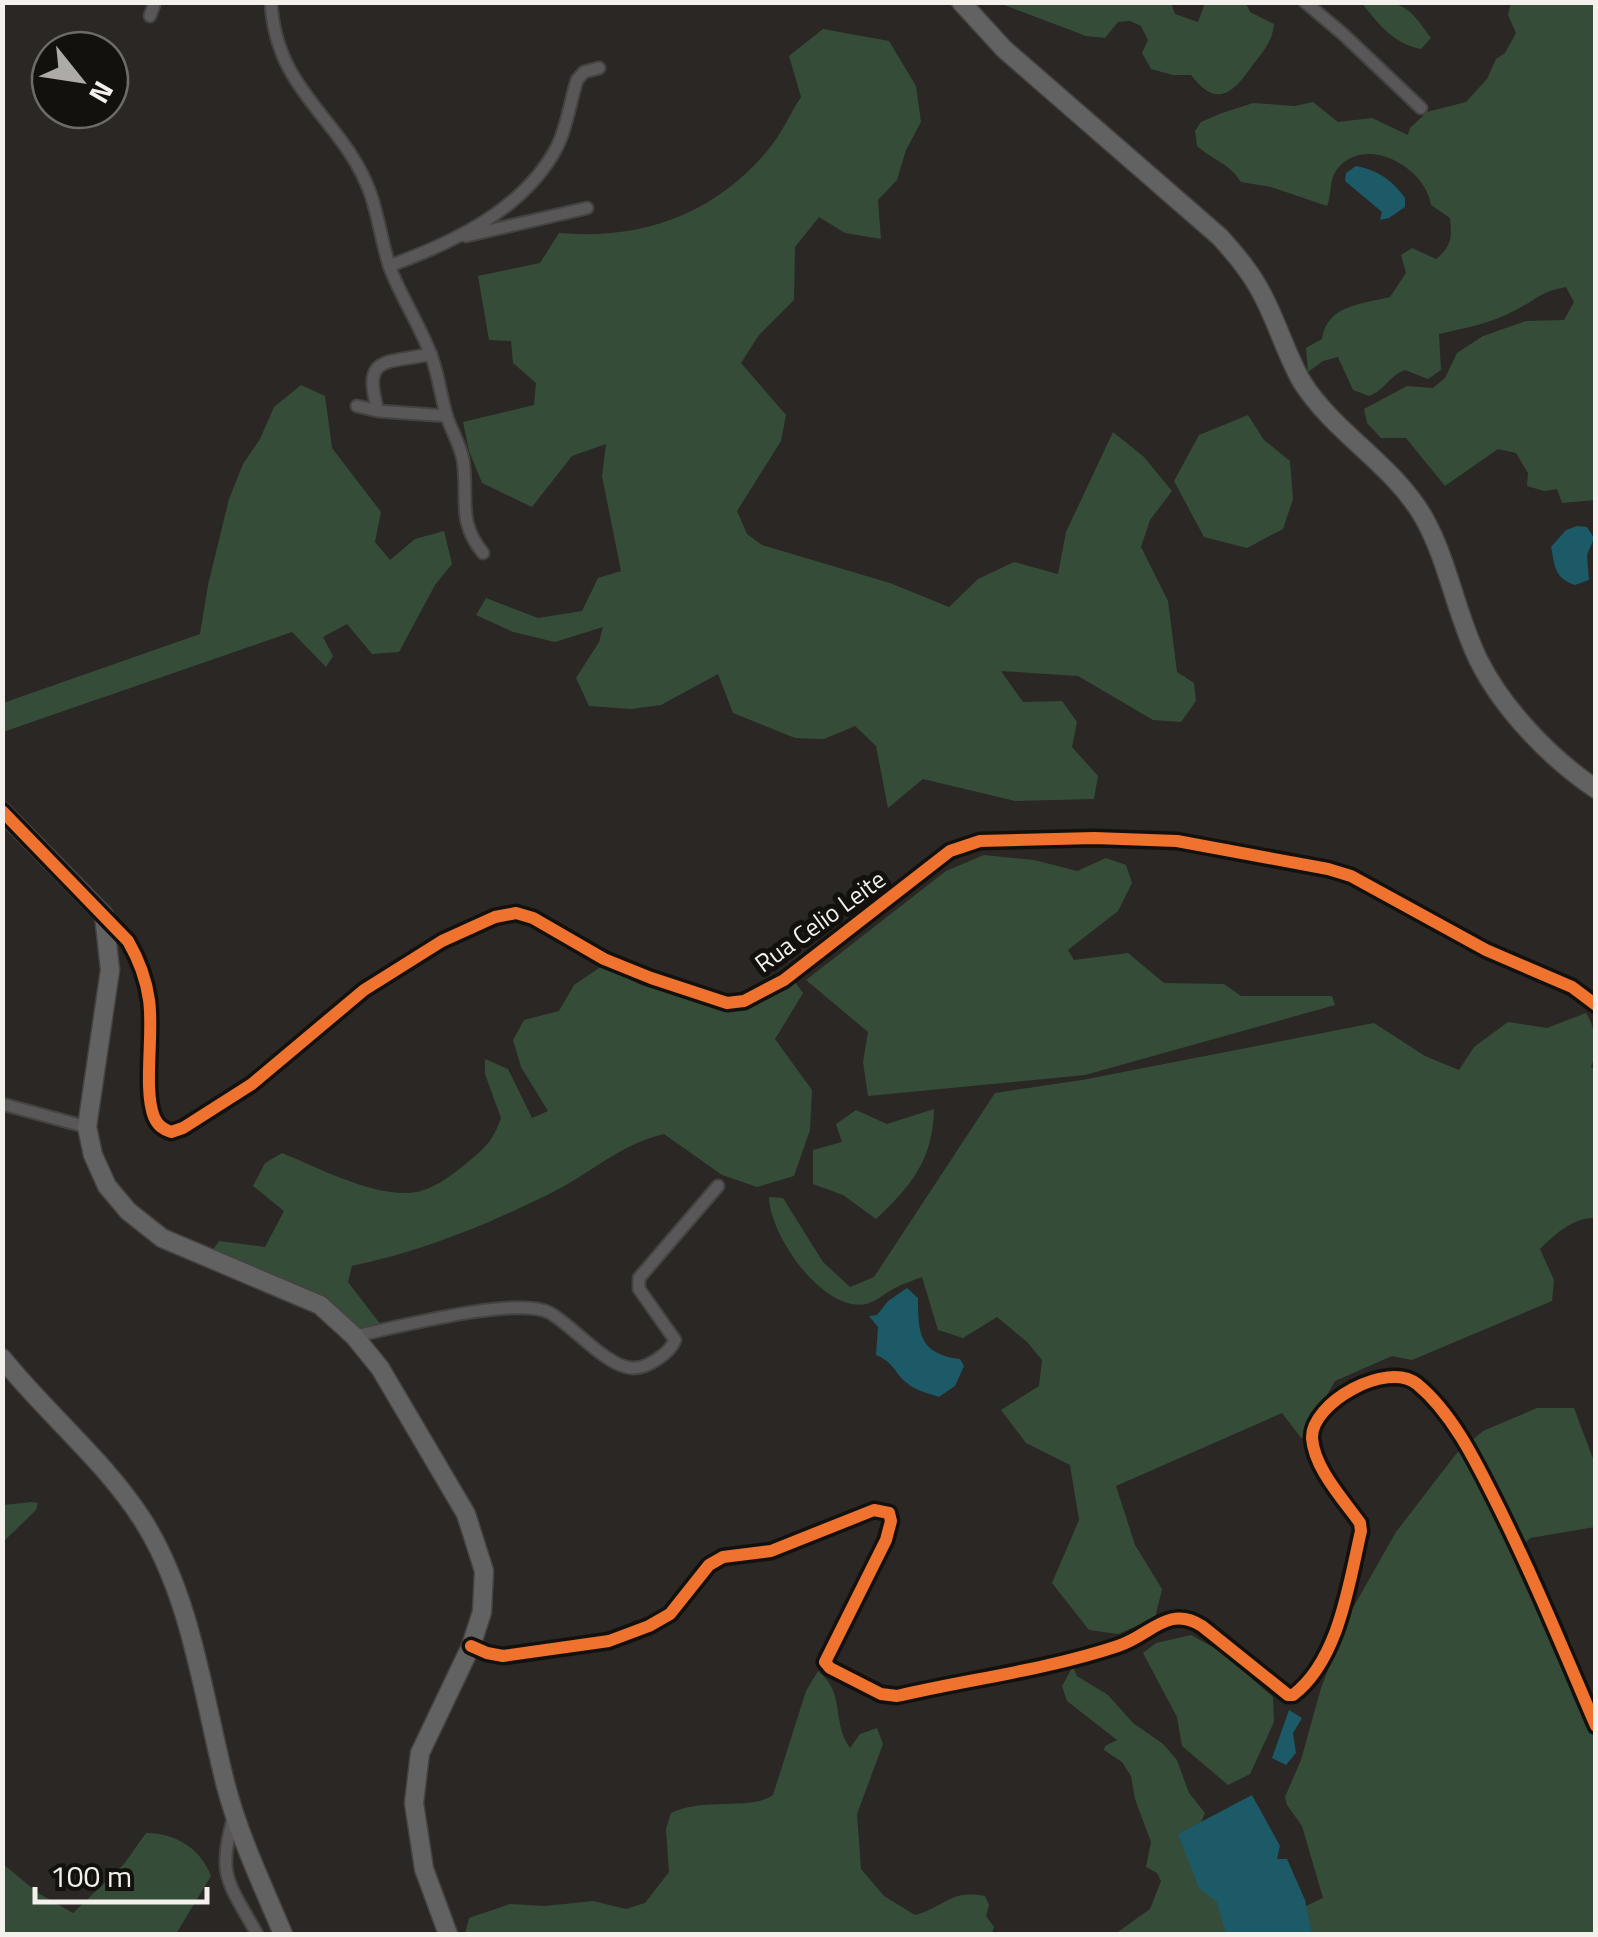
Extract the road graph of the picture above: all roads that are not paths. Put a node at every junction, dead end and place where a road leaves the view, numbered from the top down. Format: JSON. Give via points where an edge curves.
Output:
{"nodes":[{"id":1,"x":155,"y":2,"type":"edge"},
{"id":2,"x":271,"y":2,"type":"edge"},
{"id":3,"x":961,"y":2,"type":"edge"},
{"id":4,"x":1305,"y":2,"type":"edge"},
{"id":5,"x":150,"y":16,"type":"dead end"},
{"id":6,"x":599,"y":68,"type":"dead end"},
{"id":7,"x":1421,"y":108,"type":"dead end"},
{"id":8,"x":587,"y":208,"type":"dead end"},
{"id":9,"x":457,"y":238,"type":"junction"},
{"id":10,"x":390,"y":266,"type":"junction"},
{"id":11,"x":431,"y":354,"type":"junction"},
{"id":12,"x":357,"y":406,"type":"dead end"},
{"id":13,"x":378,"y":411,"type":"junction"},
{"id":14,"x":447,"y":416,"type":"junction"},
{"id":15,"x":483,"y":553,"type":"dead end"},
{"id":16,"x":1596,"y":790,"type":"edge"},
{"id":17,"x":2,"y":810,"type":"edge"},
{"id":18,"x":104,"y":915,"type":"junction"},
{"id":19,"x":1596,"y":1004,"type":"edge"},
{"id":20,"x":2,"y":1104,"type":"edge"},
{"id":21,"x":87,"y":1127,"type":"junction"},
{"id":22,"x":718,"y":1186,"type":"dead end"},
{"id":23,"x":354,"y":1336,"type":"junction"},
{"id":24,"x":2,"y":1358,"type":"edge"},
{"id":25,"x":471,"y":1646,"type":"junction"},
{"id":26,"x":1596,"y":1726,"type":"edge"},
{"id":27,"x":235,"y":1812,"type":"junction"},
{"id":28,"x":257,"y":1934,"type":"edge"},
{"id":29,"x":283,"y":1934,"type":"edge"},
{"id":30,"x":448,"y":1934,"type":"edge"}],
"edges":[{"from":1,"to":5,"type":"street"},
{"from":2,"to":10,"type":"street","via":[[283,62],[358,165]]},
{"from":3,"to":16,"type":"street","via":[[1004,49],[1244,264],[1302,381],[1396,478],[1423,517],[1478,660],[1498,692],[1557,763]]},
{"from":4,"to":7,"type":"street"},
{"from":6,"to":9,"type":"street","via":[[577,80],[557,147],[538,174]]},
{"from":8,"to":9,"type":"street"},
{"from":9,"to":10,"type":"street"},
{"from":10,"to":11,"type":"street"},
{"from":11,"to":13,"type":"street","via":[[373,371]]},
{"from":11,"to":14,"type":"street"},
{"from":12,"to":13,"type":"street"},
{"from":13,"to":14,"type":"street"},
{"from":14,"to":15,"type":"street","via":[[464,464],[466,525]]},
{"from":17,"to":18,"type":"street"},
{"from":18,"to":19,"type":"street","name":"Rua Celio Leite","via":[[142,966],[150,1096],[160,1128],[171,1132],[252,1084],[364,990],[495,917],[534,918],[651,978],[727,1003],[744,1002],[784,980],[950,851],[980,841],[1177,841],[1328,869]]},
{"from":18,"to":21,"type":"street","via":[[110,970]]},
{"from":20,"to":21,"type":"street"},
{"from":21,"to":23,"type":"street","via":[[107,1186],[162,1238],[320,1304]]},
{"from":22,"to":23,"type":"street","via":[[640,1278],[639,1289],[675,1340],[640,1368],[620,1365],[531,1306]]},
{"from":23,"to":25,"type":"street","via":[[466,1514],[484,1571],[482,1612]]},
{"from":24,"to":27,"type":"street","via":[[143,1520],[190,1636]]},
{"from":25,"to":26,"type":"street","via":[[504,1656],[609,1642],[670,1614],[723,1557],[771,1551],[883,1510],[891,1521],[886,1540],[824,1662],[881,1694],[1055,1664],[1123,1645],[1175,1616],[1202,1626],[1293,1694],[1331,1645],[1361,1531],[1316,1458],[1312,1435],[1320,1413],[1376,1376],[1391,1375],[1412,1380],[1430,1395],[1471,1452]]},
{"from":25,"to":30,"type":"street","via":[[420,1753],[414,1803],[424,1869]]},
{"from":27,"to":28,"type":"street","via":[[224,1868]]},
{"from":27,"to":29,"type":"street"}]}
